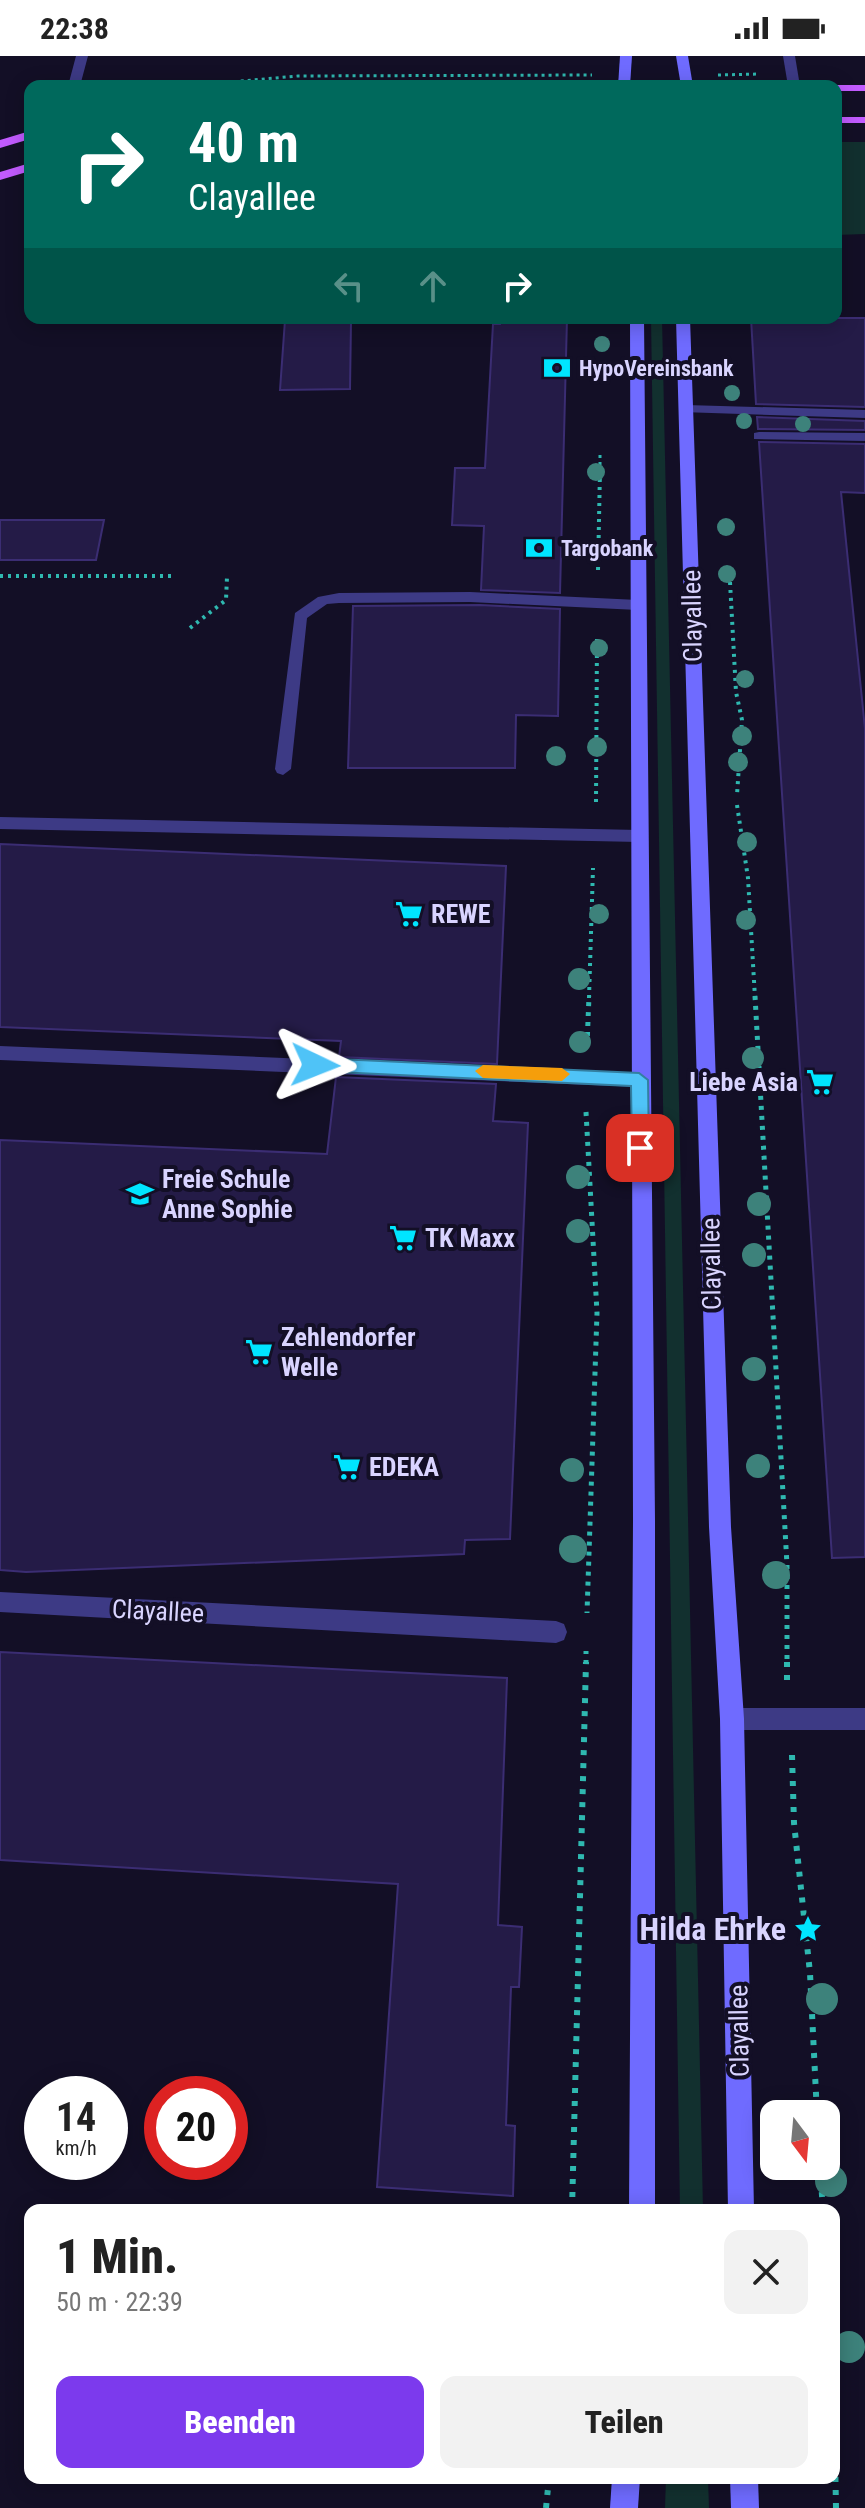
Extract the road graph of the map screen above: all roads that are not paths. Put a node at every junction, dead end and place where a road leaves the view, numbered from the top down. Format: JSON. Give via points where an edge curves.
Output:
{"nodes":[{"id":1,"x":82,"y":56,"type":"edge"},
{"id":2,"x":626,"y":56,"type":"edge"},
{"id":3,"x":682,"y":56,"type":"edge"},
{"id":4,"x":789,"y":56,"type":"edge"},
{"id":5,"x":76,"y":80,"type":"edge"},
{"id":6,"x":624,"y":80,"type":"edge"},
{"id":7,"x":686,"y":80,"type":"edge"},
{"id":8,"x":793,"y":80,"type":"edge"},
{"id":9,"x":842,"y":88,"type":"edge"},
{"id":10,"x":865,"y":88,"type":"edge"},
{"id":11,"x":842,"y":120,"type":"edge"},
{"id":12,"x":865,"y":120,"type":"edge"},
{"id":13,"x":24,"y":137,"type":"edge"},
{"id":14,"x":0,"y":144,"type":"edge"},
{"id":15,"x":24,"y":169,"type":"edge"},
{"id":16,"x":0,"y":176,"type":"edge"},
{"id":17,"x":637,"y":324,"type":"edge"},
{"id":18,"x":683,"y":324,"type":"edge"},
{"id":19,"x":686,"y":409,"type":"junction"},
{"id":20,"x":865,"y":414,"type":"edge"},
{"id":21,"x":759,"y":436,"type":"dead end"},
{"id":22,"x":865,"y":437,"type":"edge"},
{"id":23,"x":638,"y":605,"type":"junction"},
{"id":24,"x":283,"y":769,"type":"dead end"},
{"id":25,"x":0,"y":823,"type":"edge"},
{"id":26,"x":639,"y":836,"type":"junction"},
{"id":27,"x":0,"y":1053,"type":"edge"},
{"id":28,"x":639,"y":1080,"type":"junction"},
{"id":29,"x":0,"y":1602,"type":"edge"},
{"id":30,"x":556,"y":1632,"type":"dead end"},
{"id":31,"x":732,"y":1719,"type":"junction"},
{"id":32,"x":865,"y":1719,"type":"edge"},
{"id":33,"x":642,"y":2204,"type":"edge"},
{"id":34,"x":741,"y":2204,"type":"edge"},
{"id":35,"x":626,"y":2484,"type":"edge"},
{"id":36,"x":744,"y":2484,"type":"edge"},
{"id":37,"x":624,"y":2508,"type":"edge"},
{"id":38,"x":745,"y":2508,"type":"edge"}],
"edges":[{"from":1,"to":5,"type":"street"},
{"from":2,"to":6,"type":"main road"},
{"from":3,"to":7,"type":"main road"},
{"from":4,"to":8,"type":"street"},
{"from":9,"to":10,"type":"main road"},
{"from":11,"to":12,"type":"main road"},
{"from":13,"to":14,"type":"main road"},
{"from":15,"to":16,"type":"main road"},
{"from":17,"to":23,"type":"main road","name":"Clayallee"},
{"from":18,"to":19,"type":"main road","name":"Clayallee"},
{"from":19,"to":20,"type":"street"},
{"from":19,"to":31,"type":"main road","name":"Clayallee","via":[[719,1511]]},
{"from":21,"to":22,"type":"street"},
{"from":23,"to":24,"type":"street","via":[[470,597],[323,600],[300,616]]},
{"from":23,"to":26,"type":"main road","name":"Clayallee"},
{"from":25,"to":26,"type":"street"},
{"from":26,"to":28,"type":"main road","name":"Clayallee"},
{"from":27,"to":28,"type":"street"},
{"from":28,"to":33,"type":"main road","name":"Clayallee"},
{"from":29,"to":30,"type":"street","name":"Clayallee"},
{"from":31,"to":32,"type":"street"},
{"from":31,"to":34,"type":"main road","name":"Clayallee"},
{"from":35,"to":37,"type":"main road"},
{"from":36,"to":38,"type":"main road"}]}
